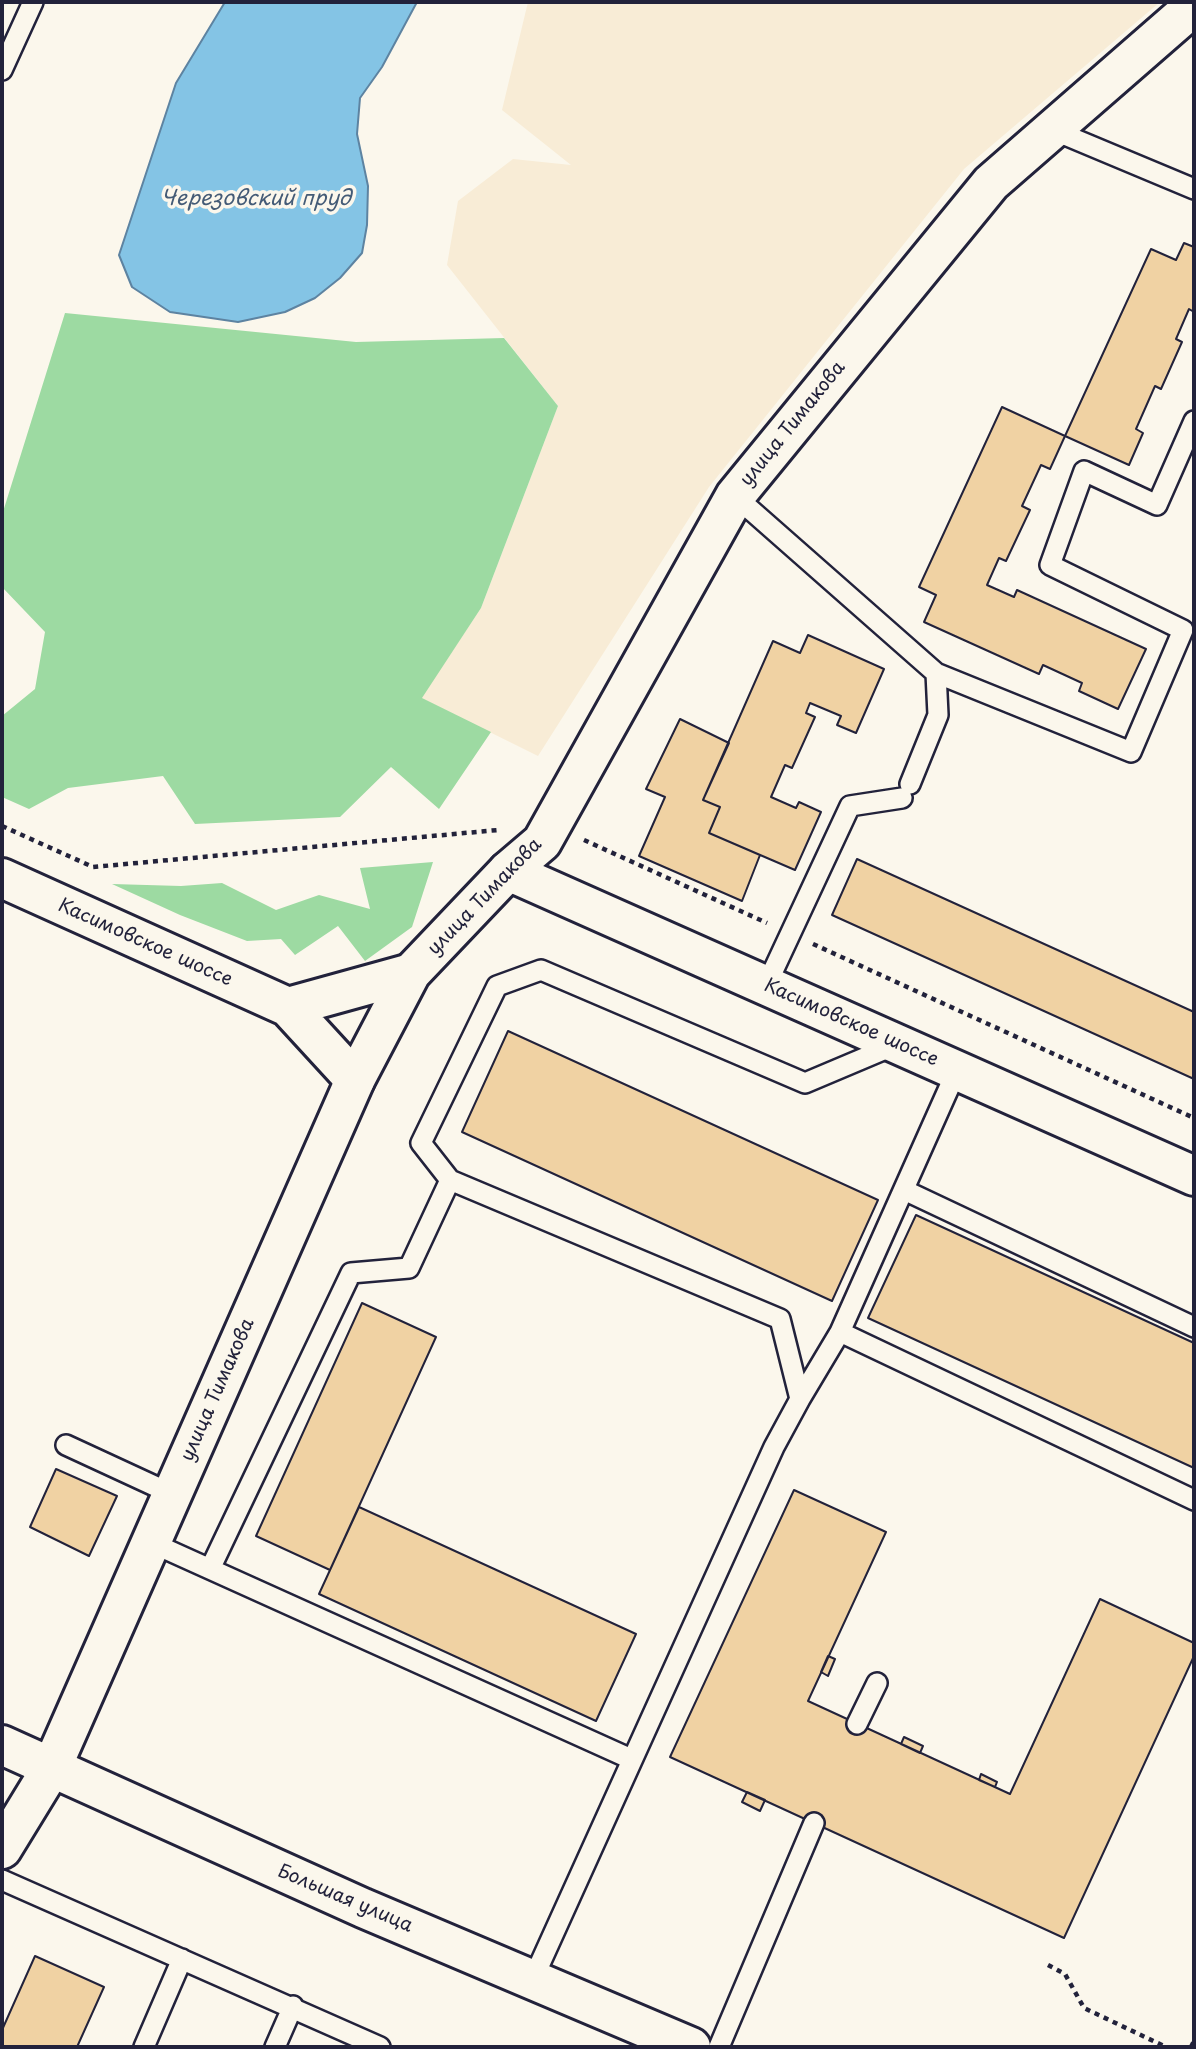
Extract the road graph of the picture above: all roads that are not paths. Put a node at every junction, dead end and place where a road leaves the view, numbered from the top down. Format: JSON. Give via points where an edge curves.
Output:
{"nodes":[{"id":1,"x":33,"y":2,"type":"edge"},
{"id":2,"x":1194,"y":6,"type":"edge"},
{"id":3,"x":2,"y":70,"type":"edge"},
{"id":4,"x":1052,"y":130,"type":"junction"},
{"id":5,"x":1194,"y":189,"type":"edge"},
{"id":6,"x":1194,"y":421,"type":"edge"},
{"id":7,"x":735,"y":496,"type":"junction"},
{"id":8,"x":936,"y":673,"type":"junction"},
{"id":9,"x":508,"y":871,"type":"junction"},
{"id":10,"x":2,"y":878,"type":"edge"},
{"id":11,"x":411,"y":973,"type":"junction"},
{"id":12,"x":766,"y":986,"type":"junction"},
{"id":13,"x":288,"y":1007,"type":"junction"},
{"id":14,"x":898,"y":1044,"type":"junction"},
{"id":15,"x":957,"y":1070,"type":"junction"},
{"id":16,"x":355,"y":1080,"type":"junction"},
{"id":17,"x":1194,"y":1176,"type":"edge"},
{"id":18,"x":450,"y":1180,"type":"junction"},
{"id":19,"x":904,"y":1190,"type":"junction"},
{"id":20,"x":1194,"y":1327,"type":"edge"},
{"id":21,"x":840,"y":1332,"type":"junction"},
{"id":22,"x":800,"y":1399,"type":"junction"},
{"id":23,"x":66,"y":1445,"type":"dead end"},
{"id":24,"x":172,"y":1494,"type":"junction"},
{"id":25,"x":1194,"y":1500,"type":"edge"},
{"id":26,"x":150,"y":1542,"type":"junction"},
{"id":27,"x":211,"y":1567,"type":"junction"},
{"id":28,"x":877,"y":1683,"type":"dead end"},
{"id":29,"x":857,"y":1724,"type":"dead end"},
{"id":30,"x":2,"y":1745,"type":"edge"},
{"id":31,"x":631,"y":1759,"type":"junction"},
{"id":32,"x":51,"y":1769,"type":"junction"},
{"id":33,"x":814,"y":1823,"type":"dead end"},
{"id":34,"x":2,"y":1849,"type":"edge"},
{"id":35,"x":2,"y":1880,"type":"edge"},
{"id":36,"x":182,"y":1959,"type":"junction"},
{"id":37,"x":533,"y":1979,"type":"junction"},
{"id":38,"x":293,"y":2006,"type":"junction"},
{"id":39,"x":675,"y":2044,"type":"edge"},
{"id":40,"x":144,"y":2047,"type":"edge"},
{"id":41,"x":275,"y":2047,"type":"edge"},
{"id":42,"x":380,"y":2047,"type":"edge"},
{"id":43,"x":719,"y":2047,"type":"edge"}],
"edges":[{"from":1,"to":3,"type":"lane"},
{"from":2,"to":4,"type":"street","name":"улица Тимакова"},
{"from":4,"to":5,"type":"lane"},
{"from":4,"to":7,"type":"street","name":"улица Тимакова","via":[[991,183]]},
{"from":6,"to":8,"type":"lane","via":[[1157,505],[1084,471],[1050,565],[1183,630],[1131,752]]},
{"from":7,"to":8,"type":"lane"},
{"from":7,"to":9,"type":"street","name":"улица Тимакова","via":[[542,842]]},
{"from":8,"to":12,"type":"lane","via":[[938,715],[906,791],[850,806]]},
{"from":9,"to":11,"type":"street","name":"улица Тимакова"},
{"from":9,"to":12,"type":"street","name":"Касимовское шоссе"},
{"from":10,"to":13,"type":"street","name":"Касимовское шоссе"},
{"from":11,"to":13,"type":"street"},
{"from":11,"to":16,"type":"street","name":"улица Тимакова"},
{"from":12,"to":14,"type":"street","name":"Касимовское шоссе"},
{"from":13,"to":16,"type":"street","name":"Касимовское шоссе"},
{"from":14,"to":15,"type":"street","name":"Касимовское шоссе"},
{"from":14,"to":18,"type":"lane","via":[[805,1083],[541,970],[497,986],[421,1143]]},
{"from":15,"to":17,"type":"street","name":"Касимовское шоссе"},
{"from":15,"to":19,"type":"lane"},
{"from":16,"to":24,"type":"street","name":"улица Тимакова"},
{"from":18,"to":22,"type":"lane","via":[[780,1319]]},
{"from":18,"to":27,"type":"lane","via":[[409,1268],[351,1273]]},
{"from":19,"to":20,"type":"lane"},
{"from":19,"to":21,"type":"lane"},
{"from":21,"to":22,"type":"lane"},
{"from":21,"to":25,"type":"lane"},
{"from":22,"to":31,"type":"lane"},
{"from":23,"to":24,"type":"lane"},
{"from":24,"to":26,"type":"street","name":"улица Тимакова"},
{"from":26,"to":27,"type":"lane"},
{"from":26,"to":32,"type":"street","name":"улица Тимакова"},
{"from":27,"to":31,"type":"lane"},
{"from":28,"to":29,"type":"lane"},
{"from":30,"to":32,"type":"street","name":"Большая улица"},
{"from":31,"to":37,"type":"lane"},
{"from":32,"to":34,"type":"street","name":"улица Тимакова"},
{"from":32,"to":37,"type":"street","name":"Большая улица"},
{"from":33,"to":43,"type":"lane"},
{"from":35,"to":36,"type":"lane"},
{"from":36,"to":38,"type":"lane"},
{"from":36,"to":40,"type":"lane"},
{"from":37,"to":39,"type":"street","name":"Большая улица"},
{"from":38,"to":41,"type":"lane"},
{"from":38,"to":42,"type":"lane"}]}
